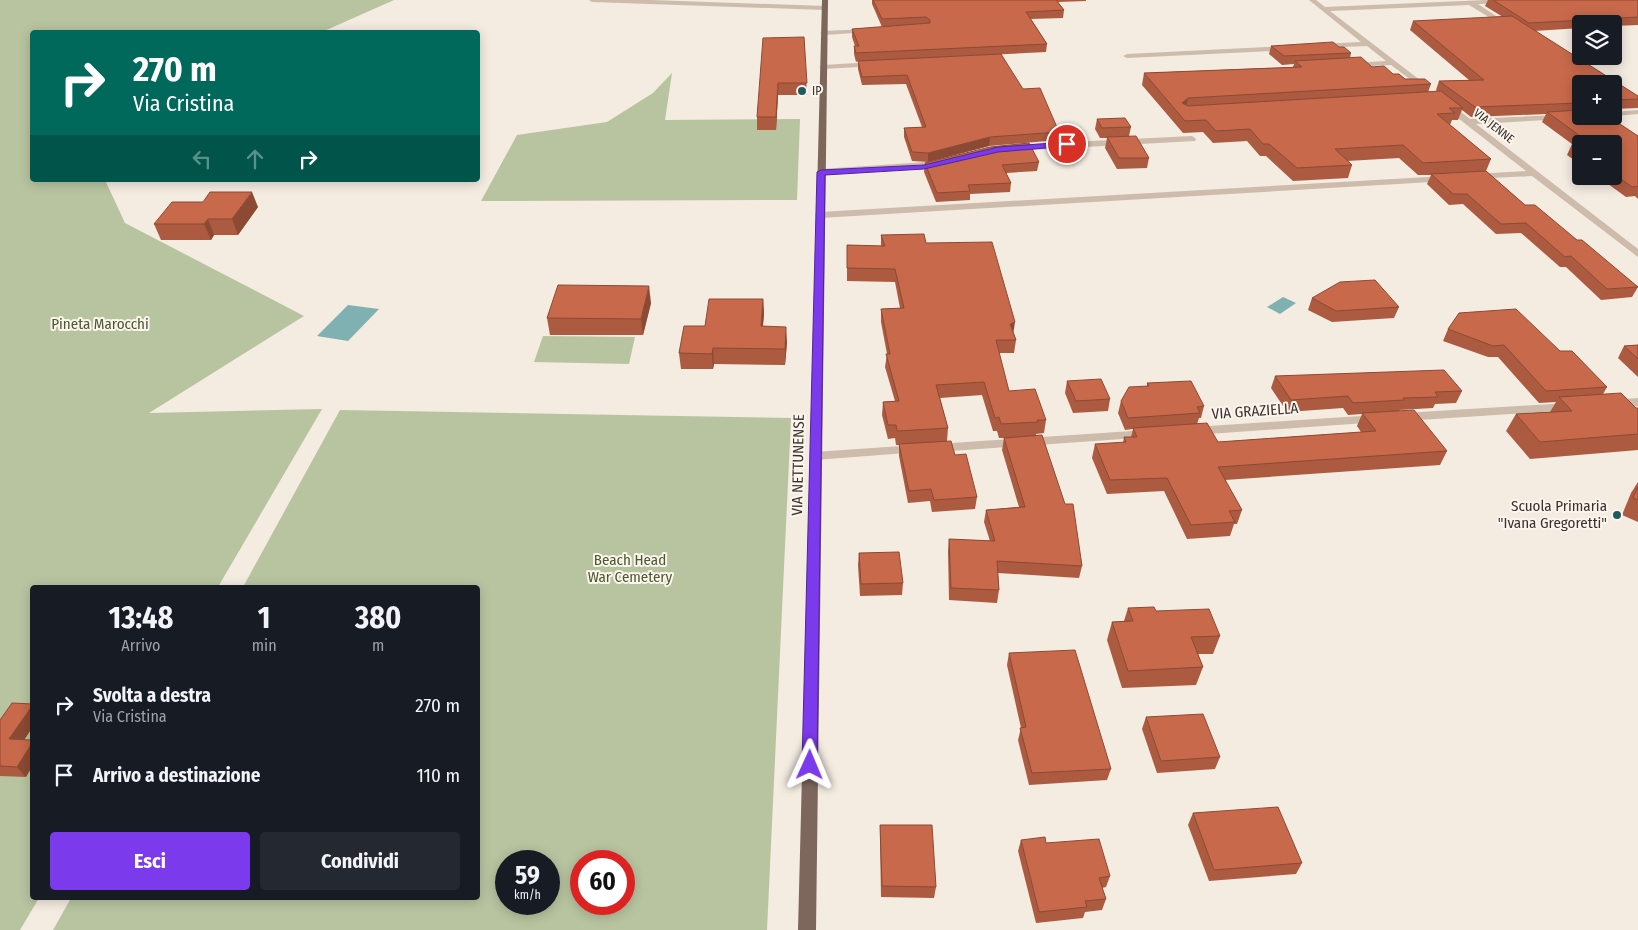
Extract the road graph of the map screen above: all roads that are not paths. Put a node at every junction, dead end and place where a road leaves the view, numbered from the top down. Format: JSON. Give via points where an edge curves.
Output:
{"nodes":[{"id":1,"x":592,"y":0,"type":"edge"},
{"id":2,"x":1312,"y":0,"type":"edge"},
{"id":3,"x":1533,"y":0,"type":"edge"},
{"id":4,"x":1472,"y":3,"type":"junction"},
{"id":5,"x":825,"y":4,"type":"edge"},
{"id":6,"x":1324,"y":9,"type":"junction"},
{"id":7,"x":1482,"y":22,"type":"edge"},
{"id":8,"x":879,"y":31,"type":"edge"},
{"id":9,"x":824,"y":33,"type":"junction"},
{"id":10,"x":1368,"y":44,"type":"junction"},
{"id":11,"x":1300,"y":47,"type":"edge"},
{"id":12,"x":1310,"y":47,"type":"edge"},
{"id":13,"x":1127,"y":56,"type":"dead end"},
{"id":14,"x":1393,"y":63,"type":"junction"},
{"id":15,"x":881,"y":64,"type":"edge"},
{"id":16,"x":1343,"y":66,"type":"edge"},
{"id":17,"x":823,"y":67,"type":"junction"},
{"id":18,"x":1431,"y":93,"type":"edge"},
{"id":19,"x":1439,"y":99,"type":"edge"},
{"id":20,"x":1638,"y":112,"type":"edge"},
{"id":21,"x":1622,"y":113,"type":"edge"},
{"id":22,"x":1572,"y":116,"type":"edge"},
{"id":23,"x":1469,"y":122,"type":"junction"},
{"id":24,"x":1192,"y":139,"type":"dead end"},
{"id":25,"x":1004,"y":149,"type":"edge"},
{"id":26,"x":950,"y":162,"type":"edge"},
{"id":27,"x":821,"y":172,"type":"junction"},
{"id":28,"x":1534,"y":173,"type":"junction"},
{"id":29,"x":820,"y":215,"type":"junction"},
{"id":30,"x":1638,"y":254,"type":"edge"},
{"id":31,"x":1638,"y":402,"type":"edge"},
{"id":32,"x":1598,"y":405,"type":"edge"},
{"id":33,"x":1578,"y":406,"type":"edge"},
{"id":34,"x":1182,"y":432,"type":"edge"},
{"id":35,"x":1162,"y":433,"type":"edge"},
{"id":36,"x":814,"y":456,"type":"junction"},
{"id":37,"x":807,"y":930,"type":"edge"}],
"edges":[{"from":1,"to":5,"type":"street"},
{"from":2,"to":6,"type":"street"},
{"from":3,"to":4,"type":"street"},
{"from":4,"to":6,"type":"street"},
{"from":4,"to":7,"type":"street","via":[[1500,21]]},
{"from":5,"to":9,"type":"main road","name":"VIA NETTUNENSE"},
{"from":6,"to":10,"type":"street"},
{"from":8,"to":9,"type":"street"},
{"from":9,"to":17,"type":"main road","name":"VIA NETTUNENSE"},
{"from":10,"to":12,"type":"street"},
{"from":10,"to":14,"type":"street"},
{"from":11,"to":13,"type":"street"},
{"from":14,"to":16,"type":"street"},
{"from":14,"to":18,"type":"street"},
{"from":15,"to":17,"type":"street"},
{"from":17,"to":27,"type":"main road","name":"VIA NETTUNENSE"},
{"from":19,"to":23,"type":"street","name":"VIA JENNE"},
{"from":20,"to":21,"type":"street"},
{"from":22,"to":23,"type":"street"},
{"from":23,"to":28,"type":"street","name":"VIA JENNE"},
{"from":24,"to":25,"type":"street"},
{"from":26,"to":27,"type":"street","via":[[924,167]]},
{"from":27,"to":29,"type":"main road","name":"VIA NETTUNENSE"},
{"from":28,"to":29,"type":"street"},
{"from":28,"to":30,"type":"street","name":"VIA JENNE"},
{"from":29,"to":36,"type":"main road","name":"VIA NETTUNENSE"},
{"from":31,"to":32,"type":"street"},
{"from":33,"to":34,"type":"street","name":"VIA GRAZIELLA"},
{"from":35,"to":36,"type":"street"},
{"from":36,"to":37,"type":"main road","name":"VIA NETTUNENSE"}]}
